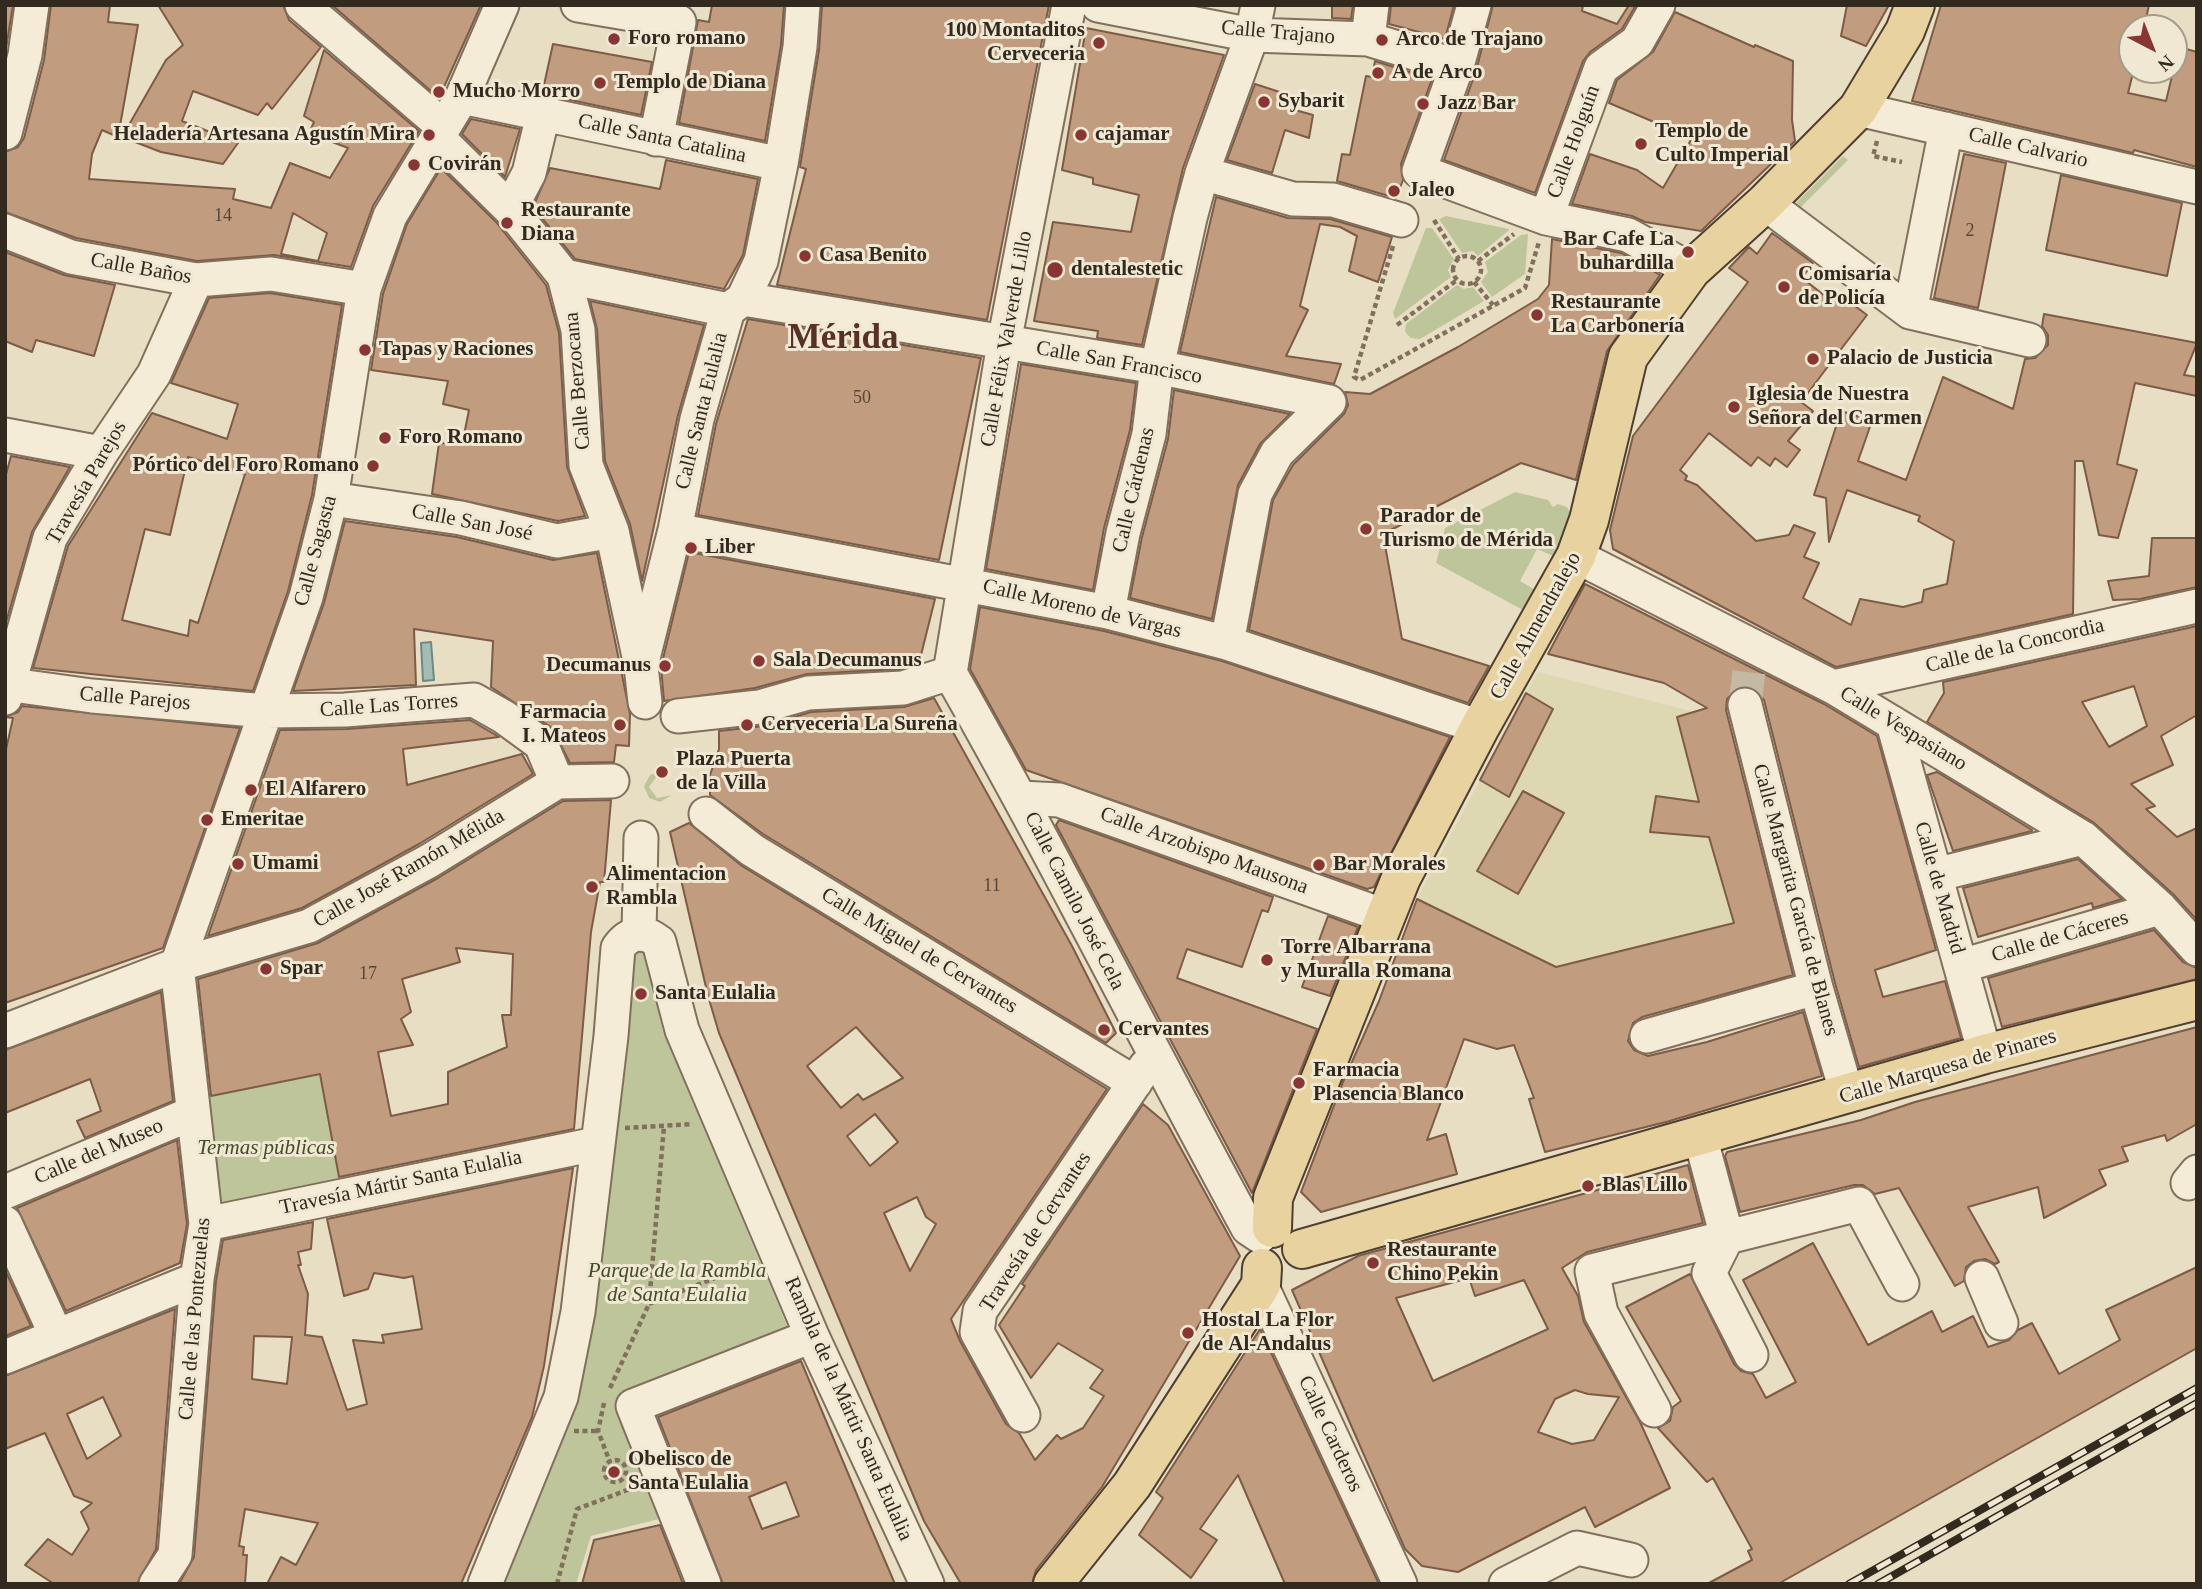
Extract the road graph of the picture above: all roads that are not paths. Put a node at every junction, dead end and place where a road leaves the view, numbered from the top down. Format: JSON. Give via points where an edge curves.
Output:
{"nodes":[{"id":1,"x":32,"y":5,"type":"edge"},
{"id":2,"x":302,"y":5,"type":"edge"},
{"id":3,"x":502,"y":5,"type":"edge"},
{"id":4,"x":578,"y":5,"type":"edge"},
{"id":5,"x":803,"y":5,"type":"edge"},
{"id":6,"x":1098,"y":5,"type":"edge"},
{"id":7,"x":1372,"y":5,"type":"edge"},
{"id":8,"x":1474,"y":5,"type":"edge"},
{"id":9,"x":1658,"y":5,"type":"edge"},
{"id":10,"x":1915,"y":5,"type":"edge"},
{"id":11,"x":1064,"y":10,"type":"edge"},
{"id":12,"x":1255,"y":20,"type":"edge"},
{"id":13,"x":1368,"y":39,"type":"junction"},
{"id":14,"x":1457,"y":66,"type":"junction"},
{"id":15,"x":462,"y":97,"type":"junction"},
{"id":16,"x":543,"y":115,"type":"junction"},
{"id":17,"x":1868,"y":123,"type":"junction"},
{"id":18,"x":1946,"y":129,"type":"junction"},
{"id":19,"x":441,"y":131,"type":"junction"},
{"id":20,"x":5,"y":133,"type":"edge"},
{"id":21,"x":656,"y":139,"type":"junction"},
{"id":22,"x":781,"y":164,"type":"junction"},
{"id":23,"x":1202,"y":173,"type":"junction"},
{"id":24,"x":2197,"y":187,"type":"edge"},
{"id":25,"x":1765,"y":203,"type":"junction"},
{"id":26,"x":510,"y":209,"type":"junction"},
{"id":27,"x":1401,"y":219,"type":"road end"},
{"id":28,"x":1533,"y":224,"type":"junction"},
{"id":29,"x":5,"y":231,"type":"edge"},
{"id":30,"x":1691,"y":270,"type":"junction"},
{"id":31,"x":564,"y":276,"type":"junction"},
{"id":32,"x":196,"y":280,"type":"junction"},
{"id":33,"x":364,"y":289,"type":"junction"},
{"id":34,"x":735,"y":304,"type":"junction"},
{"id":35,"x":1910,"y":312,"type":"junction"},
{"id":36,"x":2029,"y":340,"type":"dead end"},
{"id":37,"x":1004,"y":343,"type":"junction"},
{"id":38,"x":1157,"y":368,"type":"junction"},
{"id":39,"x":5,"y":435,"type":"edge"},
{"id":40,"x":101,"y":453,"type":"junction"},
{"id":41,"x":331,"y":499,"type":"junction"},
{"id":42,"x":675,"y":530,"type":"junction"},
{"id":43,"x":612,"y":531,"type":"junction"},
{"id":44,"x":1576,"y":556,"type":"junction"},
{"id":45,"x":967,"y":583,"type":"junction"},
{"id":46,"x":2197,"y":606,"type":"edge"},
{"id":47,"x":1108,"y":612,"type":"junction"},
{"id":48,"x":1227,"y":643,"type":"junction"},
{"id":49,"x":641,"y":666,"type":"junction"},
{"id":50,"x":950,"y":673,"type":"junction"},
{"id":51,"x":1833,"y":687,"type":"junction"},
{"id":52,"x":6,"y":689,"type":"edge"},
{"id":53,"x":645,"y":702,"type":"dead end"},
{"id":54,"x":1745,"y":705,"type":"tunnel mouth"},
{"id":55,"x":266,"y":711,"type":"junction"},
{"id":56,"x":678,"y":716,"type":"dead end"},
{"id":57,"x":1893,"y":723,"type":"junction"},
{"id":58,"x":1480,"y":727,"type":"junction"},
{"id":59,"x":612,"y":781,"type":"dead end"},
{"id":60,"x":557,"y":782,"type":"junction"},
{"id":61,"x":1021,"y":798,"type":"junction"},
{"id":62,"x":706,"y":814,"type":"dead end"},
{"id":63,"x":641,"y":838,"type":"dead end"},
{"id":64,"x":2083,"y":838,"type":"junction"},
{"id":65,"x":1935,"y":874,"type":"junction"},
{"id":66,"x":2160,"y":908,"type":"junction"},
{"id":67,"x":1385,"y":916,"type":"junction"},
{"id":68,"x":639,"y":933,"type":"junction"},
{"id":69,"x":2197,"y":949,"type":"edge"},
{"id":70,"x":177,"y":965,"type":"junction"},
{"id":71,"x":1961,"y":966,"type":"junction"},
{"id":72,"x":1816,"y":988,"type":"junction"},
{"id":73,"x":2197,"y":1000,"type":"edge"},
{"id":74,"x":5,"y":1031,"type":"edge"},
{"id":75,"x":1647,"y":1036,"type":"dead end"},
{"id":76,"x":1985,"y":1054,"type":"junction"},
{"id":77,"x":1154,"y":1055,"type":"junction"},
{"id":78,"x":1135,"y":1083,"type":"junction"},
{"id":79,"x":1847,"y":1094,"type":"junction"},
{"id":80,"x":193,"y":1113,"type":"junction"},
{"id":81,"x":1700,"y":1136,"type":"junction"},
{"id":82,"x":597,"y":1137,"type":"junction"},
{"id":83,"x":5,"y":1192,"type":"edge"},
{"id":84,"x":5,"y":1223,"type":"edge"},
{"id":85,"x":206,"y":1224,"type":"junction"},
{"id":86,"x":1727,"y":1237,"type":"junction"},
{"id":87,"x":1271,"y":1253,"type":"junction"},
{"id":88,"x":1982,"y":1278,"type":"dead end"},
{"id":89,"x":197,"y":1279,"type":"junction"},
{"id":90,"x":1902,"y":1284,"type":"dead end"},
{"id":91,"x":2001,"y":1323,"type":"dead end"},
{"id":92,"x":56,"y":1335,"type":"junction"},
{"id":93,"x":813,"y":1336,"type":"junction"},
{"id":94,"x":1751,"y":1355,"type":"dead end"},
{"id":95,"x":5,"y":1357,"type":"edge"},
{"id":96,"x":1654,"y":1410,"type":"dead end"},
{"id":97,"x":1023,"y":1415,"type":"dead end"},
{"id":98,"x":1631,"y":1560,"type":"dead end"},
{"id":99,"x":156,"y":1584,"type":"edge"},
{"id":100,"x":485,"y":1584,"type":"edge"},
{"id":101,"x":704,"y":1584,"type":"edge"},
{"id":102,"x":927,"y":1584,"type":"edge"},
{"id":103,"x":1054,"y":1584,"type":"edge"},
{"id":104,"x":1400,"y":1584,"type":"edge"},
{"id":105,"x":1506,"y":1584,"type":"edge"}],
"edges":[{"from":1,"to":20,"type":"street","via":[[26,55]]},
{"from":2,"to":19,"type":"street","name":"Calle Berzocana"},
{"from":3,"to":15,"type":"street","name":"Calle Sagasta"},
{"from":4,"to":21,"type":"street","via":[[679,22]]},
{"from":5,"to":22,"type":"street","name":"Calle Santa Eulalia"},
{"from":6,"to":12,"type":"street","name":"Calle Trajano"},
{"from":7,"to":13,"type":"street"},
{"from":8,"to":14,"type":"street"},
{"from":9,"to":28,"type":"street","name":"Calle Holguín","via":[[1637,41],[1601,68]]},
{"from":10,"to":17,"type":"main road","name":"Calle Almendralejo"},
{"from":11,"to":37,"type":"street","name":"Calle Félix Valverde Lillo"},
{"from":12,"to":13,"type":"street","name":"Calle Trajano"},
{"from":12,"to":23,"type":"street","name":"Calle Cárdenas"},
{"from":13,"to":14,"type":"street","name":"Calle Trajano"},
{"from":14,"to":28,"type":"street","via":[[1419,171]]},
{"from":15,"to":16,"type":"street","name":"Calle Santa Catalina"},
{"from":15,"to":19,"type":"street","name":"Calle Sagasta"},
{"from":16,"to":21,"type":"street","name":"Calle Santa Catalina"},
{"from":16,"to":26,"type":"street","via":[[529,173]]},
{"from":17,"to":18,"type":"street","name":"Calle Calvario"},
{"from":17,"to":25,"type":"main road","name":"Calle Almendralejo"},
{"from":18,"to":24,"type":"street","name":"Calle Calvario"},
{"from":18,"to":35,"type":"street"},
{"from":19,"to":26,"type":"street","name":"Calle Berzocana"},
{"from":19,"to":33,"type":"street","name":"Calle Sagasta","via":[[390,216]]},
{"from":21,"to":22,"type":"street","name":"Calle Santa Catalina"},
{"from":22,"to":34,"type":"street","name":"Calle Santa Eulalia","via":[[761,261]]},
{"from":23,"to":27,"type":"street","via":[[1293,199],[1334,201]]},
{"from":23,"to":38,"type":"street","name":"Calle Cárdenas"},
{"from":25,"to":30,"type":"main road","name":"Calle Almendralejo"},
{"from":25,"to":35,"type":"street"},
{"from":26,"to":31,"type":"street","name":"Calle Berzocana"},
{"from":28,"to":30,"type":"street","via":[[1628,235]]},
{"from":29,"to":32,"type":"street","name":"Calle Baños","via":[[71,257]]},
{"from":30,"to":44,"type":"main road","name":"Calle Almendralejo","via":[[1628,357]]},
{"from":31,"to":34,"type":"street","name":"Calle San Francisco"},
{"from":31,"to":43,"type":"street","name":"Calle Berzocana","via":[[578,330],[586,465]]},
{"from":32,"to":33,"type":"street","name":"Calle Baños","via":[[271,274]]},
{"from":32,"to":40,"type":"street","name":"Travesía Parejos","via":[[154,374]]},
{"from":33,"to":41,"type":"street","name":"Calle Sagasta"},
{"from":34,"to":37,"type":"street","name":"Calle San Francisco"},
{"from":34,"to":42,"type":"street","name":"Calle Santa Eulalia","via":[[697,419]]},
{"from":35,"to":36,"type":"street"},
{"from":37,"to":38,"type":"street","name":"Calle San Francisco"},
{"from":37,"to":45,"type":"street","name":"Calle Félix Valverde Lillo"},
{"from":38,"to":47,"type":"street","name":"Calle Cárdenas","via":[[1149,433]]},
{"from":38,"to":48,"type":"street","name":"Calle San Francisco","via":[[1329,402],[1278,453],[1255,494]]},
{"from":39,"to":40,"type":"street"},
{"from":40,"to":52,"type":"street","name":"Travesía Parejos","via":[[50,538]]},
{"from":41,"to":43,"type":"street","name":"Calle San José","via":[[461,518],[556,541]]},
{"from":41,"to":55,"type":"street","name":"Calle Sagasta","via":[[306,597]]},
{"from":42,"to":45,"type":"street","name":"Calle Moreno de Vargas"},
{"from":42,"to":49,"type":"street","name":"Calle Santa Eulalia"},
{"from":43,"to":49,"type":"street","name":"Calle Berzocana"},
{"from":44,"to":51,"type":"street","name":"Calle Vespasiano"},
{"from":44,"to":58,"type":"main road","name":"Calle Almendralejo"},
{"from":45,"to":47,"type":"street","name":"Calle Moreno de Vargas"},
{"from":45,"to":50,"type":"street","name":"Calle Félix Valverde Lillo"},
{"from":46,"to":51,"type":"street","name":"Calle de la Concordia"},
{"from":47,"to":48,"type":"street","name":"Calle Moreno de Vargas"},
{"from":48,"to":58,"type":"street","name":"Calle Moreno de Vargas"},
{"from":49,"to":53,"type":"street","name":"Calle Santa Eulalia"},
{"from":50,"to":56,"type":"street","via":[[903,688],[808,693],[759,707]]},
{"from":50,"to":61,"type":"street","name":"Calle Camilo José Cela"},
{"from":51,"to":57,"type":"street","name":"Calle Vespasiano"},
{"from":52,"to":55,"type":"street","name":"Calle Parejos"},
{"from":54,"to":72,"type":"street","name":"Calle Margarita García de Blanes"},
{"from":55,"to":60,"type":"street","name":"Calle Las Torres","via":[[474,700],[541,744]]},
{"from":55,"to":70,"type":"street","name":"Calle Sagasta"},
{"from":57,"to":64,"type":"street","name":"Calle Vespasiano"},
{"from":57,"to":65,"type":"street","name":"Calle de Madrid"},
{"from":58,"to":67,"type":"main road","name":"Calle Almendralejo"},
{"from":59,"to":60,"type":"street"},
{"from":60,"to":70,"type":"street","name":"Calle José Ramón Mélida","via":[[429,861],[309,926]]},
{"from":61,"to":67,"type":"street","name":"Calle Arzobispo Mausona","via":[[1059,800]]},
{"from":61,"to":77,"type":"street","name":"Calle Camilo José Cela"},
{"from":62,"to":78,"type":"street","name":"Calle Miguel de Cervantes","via":[[752,849]]},
{"from":63,"to":68,"type":"street"},
{"from":64,"to":65,"type":"street"},
{"from":64,"to":66,"type":"street","name":"Calle Vespasiano"},
{"from":65,"to":71,"type":"street","name":"Calle de Madrid"},
{"from":66,"to":69,"type":"street","name":"Calle Vespasiano"},
{"from":66,"to":71,"type":"street","name":"Calle de Cáceres"},
{"from":67,"to":87,"type":"main road","name":"Calle Almendralejo","via":[[1273,1198]]},
{"from":68,"to":82,"type":"street","via":[[618,948]]},
{"from":68,"to":93,"type":"street","name":"Rambla de la Mártir Santa Eulalia","via":[[659,942],[682,1030]]},
{"from":70,"to":74,"type":"street","name":"Calle José Ramón Mélida"},
{"from":70,"to":80,"type":"street","name":"Calle de las Pontezuelas"},
{"from":71,"to":76,"type":"street","name":"Calle de Madrid"},
{"from":72,"to":75,"type":"street"},
{"from":72,"to":79,"type":"street","name":"Calle Margarita García de Blanes"},
{"from":73,"to":76,"type":"main road","name":"Calle Marquesa de Pinares"},
{"from":76,"to":79,"type":"main road","name":"Calle Marquesa de Pinares"},
{"from":77,"to":78,"type":"street","name":"Travesía de Cervantes"},
{"from":77,"to":87,"type":"street","name":"Calle Camilo José Cela","via":[[1248,1228]]},
{"from":78,"to":97,"type":"street","name":"Travesía de Cervantes","via":[[980,1311],[978,1332]]},
{"from":79,"to":81,"type":"main road","name":"Calle Marquesa de Pinares"},
{"from":80,"to":83,"type":"street","name":"Calle del Museo"},
{"from":80,"to":85,"type":"street","name":"Calle de las Pontezuelas"},
{"from":81,"to":86,"type":"street"},
{"from":81,"to":87,"type":"main road","name":"Calle Marquesa de Pinares"},
{"from":82,"to":85,"type":"street","name":"Travesía Mártir Santa Eulalia"},
{"from":82,"to":100,"type":"street","via":[[578,1312],[561,1397]]},
{"from":84,"to":92,"type":"street"},
{"from":85,"to":89,"type":"street","name":"Calle de las Pontezuelas"},
{"from":86,"to":90,"type":"street","via":[[1859,1204]]},
{"from":86,"to":94,"type":"street","via":[[1709,1273]]},
{"from":86,"to":96,"type":"street","via":[[1592,1271],[1601,1313]]},
{"from":87,"to":103,"type":"main road","via":[[1132,1485]]},
{"from":87,"to":104,"type":"street","name":"Calle Carderos"},
{"from":88,"to":91,"type":"street"},
{"from":89,"to":92,"type":"street"},
{"from":89,"to":99,"type":"street","name":"Calle de las Pontezuelas","via":[[175,1555]]},
{"from":92,"to":95,"type":"street"},
{"from":93,"to":101,"type":"street","name":"Rambla de la Mártir Santa Eulalia","via":[[632,1406]]},
{"from":93,"to":102,"type":"street","name":"Rambla de la Mártir Santa Eulalia"},
{"from":98,"to":105,"type":"street","via":[[1577,1549]]}]}
